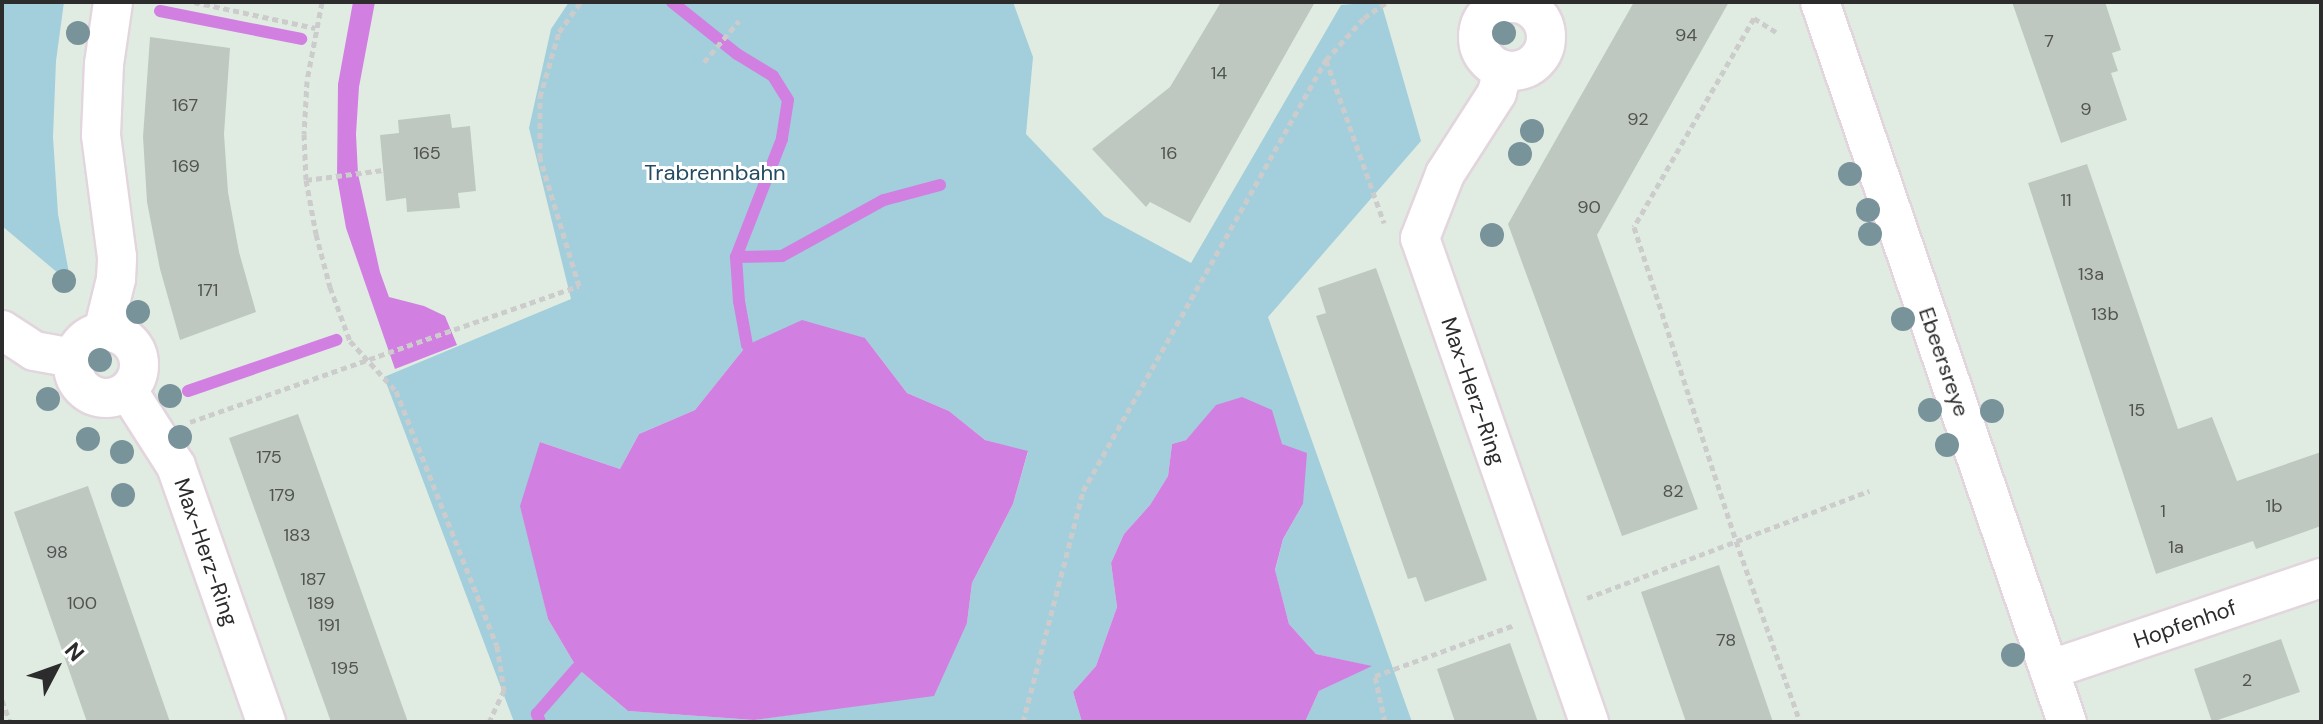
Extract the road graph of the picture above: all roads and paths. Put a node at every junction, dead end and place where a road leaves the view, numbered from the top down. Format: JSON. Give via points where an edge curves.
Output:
{"nodes":[{"id":1,"x":113,"y":2,"type":"edge"},
{"id":2,"x":194,"y":2,"type":"edge"},
{"id":3,"x":322,"y":2,"type":"edge"},
{"id":4,"x":581,"y":2,"type":"edge"},
{"id":5,"x":1387,"y":2,"type":"edge"},
{"id":6,"x":1820,"y":2,"type":"edge"},
{"id":7,"x":1490,"y":6,"type":"edge"},
{"id":8,"x":1551,"y":11,"type":"edge"},
{"id":9,"x":739,"y":21,"type":"dead end"},
{"id":10,"x":315,"y":28,"type":"junction"},
{"id":11,"x":1776,"y":32,"type":"dead end"},
{"id":12,"x":1326,"y":60,"type":"junction"},
{"id":13,"x":704,"y":62,"type":"dead end"},
{"id":14,"x":1503,"y":70,"type":"junction"},
{"id":15,"x":383,"y":170,"type":"dead end"},
{"id":16,"x":306,"y":180,"type":"junction"},
{"id":17,"x":1420,"y":238,"type":"junction"},
{"id":18,"x":2,"y":330,"type":"edge"},
{"id":19,"x":103,"y":332,"type":"junction"},
{"id":20,"x":73,"y":358,"type":"junction"},
{"id":21,"x":370,"y":361,"type":"junction"},
{"id":22,"x":128,"y":391,"type":"junction"},
{"id":23,"x":155,"y":434,"type":"junction"},
{"id":24,"x":1869,"y":491,"type":"dead end"},
{"id":25,"x":1736,"y":541,"type":"junction"},
{"id":26,"x":2321,"y":578,"type":"edge"},
{"id":27,"x":1551,"y":611,"type":"junction"},
{"id":28,"x":2049,"y":670,"type":"junction"},
{"id":29,"x":2,"y":700,"type":"edge"},
{"id":30,"x":10,"y":722,"type":"edge"},
{"id":31,"x":266,"y":722,"type":"edge"},
{"id":32,"x":489,"y":722,"type":"edge"},
{"id":33,"x":1023,"y":722,"type":"edge"},
{"id":34,"x":1385,"y":722,"type":"edge"},
{"id":35,"x":1589,"y":722,"type":"edge"},
{"id":36,"x":1800,"y":722,"type":"edge"},
{"id":37,"x":2067,"y":722,"type":"edge"}],
"edges":[{"from":1,"to":19,"type":"street","via":[[101,135],[117,257]]},
{"from":2,"to":10,"type":"path"},
{"from":3,"to":10,"type":"path"},
{"from":4,"to":21,"type":"path","via":[[559,32],[540,97],[540,158],[579,286]]},
{"from":5,"to":12,"type":"path","via":[[1364,18]]},
{"from":6,"to":28,"type":"street","name":"Ebeersreye"},
{"from":7,"to":8,"type":"street","via":[[1510,3]]},
{"from":7,"to":14,"type":"street","via":[[1480,26],[1479,44],[1489,62]]},
{"from":8,"to":14,"type":"street","via":[[1540,56],[1527,67]]},
{"from":9,"to":13,"type":"path"},
{"from":10,"to":16,"type":"path","via":[[304,134]]},
{"from":11,"to":25,"type":"path","via":[[1754,18],[1634,227]]},
{"from":12,"to":17,"type":"path","via":[[1386,228]]},
{"from":12,"to":33,"type":"path","via":[[1083,491]]},
{"from":14,"to":17,"type":"street","via":[[1497,93],[1445,174]]},
{"from":15,"to":16,"type":"path"},
{"from":16,"to":21,"type":"path","via":[[330,287],[350,341]]},
{"from":17,"to":27,"type":"street","name":"Max-Herz-Ring"},
{"from":18,"to":20,"type":"street","via":[[34,351]]},
{"from":19,"to":20,"type":"street","via":[[84,339]]},
{"from":19,"to":22,"type":"street","via":[[123,336],[137,352],[139,373]]},
{"from":20,"to":22,"type":"street","via":[[75,378],[88,394],[109,398]]},
{"from":21,"to":23,"type":"path"},
{"from":21,"to":32,"type":"path","via":[[396,391],[497,646],[504,690]]},
{"from":22,"to":23,"type":"street","name":"Max-Herz-Ring"},
{"from":23,"to":31,"type":"street","name":"Max-Herz-Ring","via":[[176,466]]},
{"from":24,"to":25,"type":"path"},
{"from":25,"to":27,"type":"path"},
{"from":25,"to":36,"type":"path"},
{"from":26,"to":28,"type":"street","name":"Hopfenhof"},
{"from":27,"to":34,"type":"path","via":[[1375,676]]},
{"from":27,"to":35,"type":"street","name":"Max-Herz-Ring"},
{"from":28,"to":37,"type":"street","name":"Ebeersreye"},
{"from":29,"to":30,"type":"path"}]}
